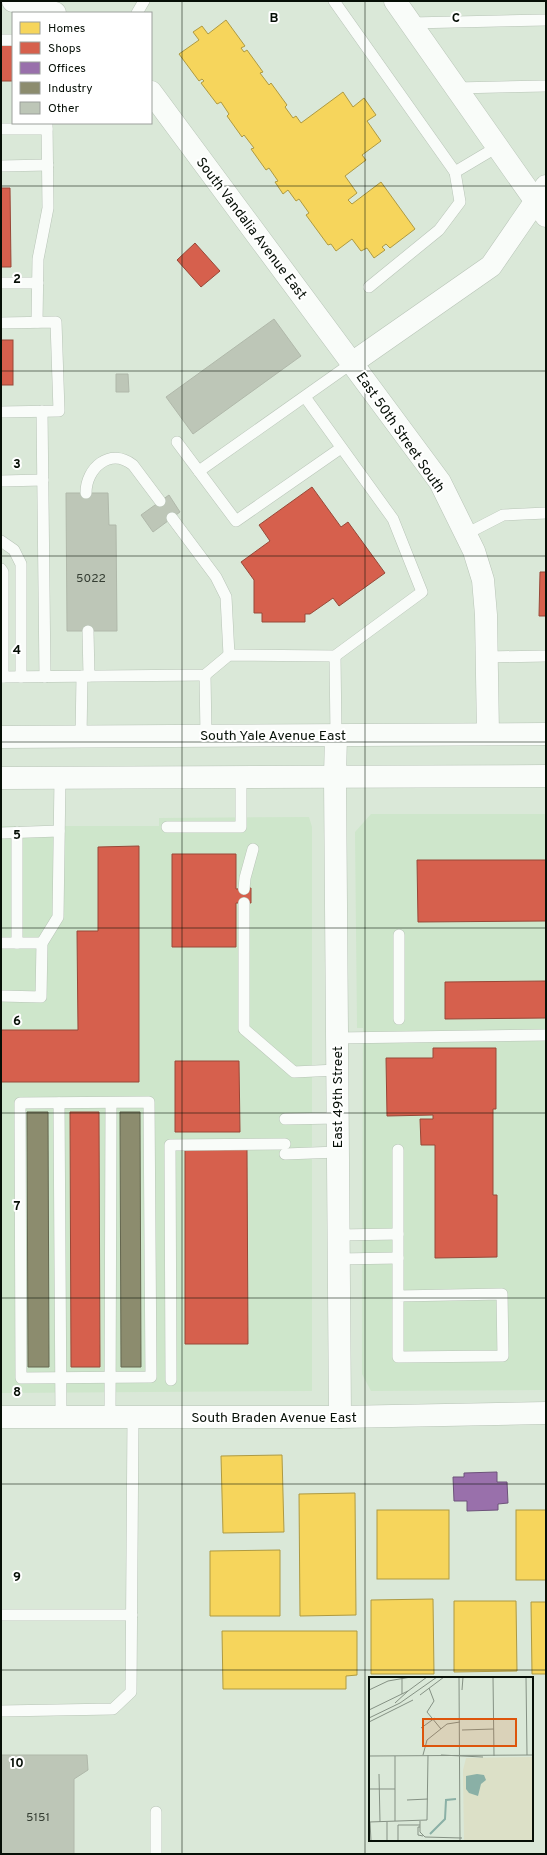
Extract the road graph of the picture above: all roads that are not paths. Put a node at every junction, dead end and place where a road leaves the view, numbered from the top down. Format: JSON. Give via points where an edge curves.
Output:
{"nodes":[{"id":1,"x":12,"y":1,"type":"edge"},
{"id":2,"x":144,"y":1,"type":"edge"},
{"id":3,"x":334,"y":1,"type":"edge"},
{"id":4,"x":395,"y":1,"type":"edge"},
{"id":5,"x":52,"y":12,"type":"edge"},
{"id":6,"x":138,"y":12,"type":"edge"},
{"id":7,"x":546,"y":20,"type":"edge"},
{"id":8,"x":411,"y":23,"type":"junction"},
{"id":9,"x":1,"y":40,"type":"edge"},
{"id":10,"x":12,"y":40,"type":"edge"},
{"id":11,"x":546,"y":86,"type":"edge"},
{"id":12,"x":456,"y":88,"type":"junction"},
{"id":13,"x":152,"y":93,"type":"edge"},
{"id":14,"x":47,"y":126,"type":"edge"},
{"id":15,"x":1,"y":129,"type":"edge"},
{"id":16,"x":497,"y":147,"type":"junction"},
{"id":17,"x":1,"y":166,"type":"edge"},
{"id":18,"x":48,"y":166,"type":"junction"},
{"id":19,"x":455,"y":172,"type":"junction"},
{"id":20,"x":543,"y":201,"type":"edge"},
{"id":21,"x":1,"y":283,"type":"edge"},
{"id":22,"x":38,"y":283,"type":"junction"},
{"id":23,"x":369,"y":287,"type":"dead end"},
{"id":24,"x":37,"y":322,"type":"junction"},
{"id":25,"x":1,"y":323,"type":"edge"},
{"id":26,"x":352,"y":363,"type":"junction"},
{"id":27,"x":305,"y":397,"type":"junction"},
{"id":28,"x":42,"y":411,"type":"junction"},
{"id":29,"x":1,"y":412,"type":"edge"},
{"id":30,"x":177,"y":442,"type":"dead end"},
{"id":31,"x":341,"y":448,"type":"junction"},
{"id":32,"x":199,"y":472,"type":"junction"},
{"id":33,"x":43,"y":480,"type":"junction"},
{"id":34,"x":1,"y":481,"type":"edge"},
{"id":35,"x":86,"y":493,"type":"dead end"},
{"id":36,"x":160,"y":501,"type":"dead end"},
{"id":37,"x":546,"y":513,"type":"edge"},
{"id":38,"x":172,"y":518,"type":"dead end"},
{"id":39,"x":466,"y":534,"type":"junction"},
{"id":40,"x":1,"y":541,"type":"edge"},
{"id":41,"x":1,"y":569,"type":"edge"},
{"id":42,"x":88,"y":631,"type":"dead end"},
{"id":43,"x":229,"y":655,"type":"junction"},
{"id":44,"x":335,"y":656,"type":"junction"},
{"id":45,"x":546,"y":656,"type":"edge"},
{"id":46,"x":487,"y":657,"type":"junction"},
{"id":47,"x":205,"y":675,"type":"junction"},
{"id":48,"x":85,"y":676,"type":"junction"},
{"id":49,"x":2,"y":677,"type":"edge"},
{"id":50,"x":21,"y":677,"type":"junction"},
{"id":51,"x":45,"y":677,"type":"junction"},
{"id":52,"x":488,"y":734,"type":"junction"},
{"id":53,"x":546,"y":734,"type":"edge"},
{"id":54,"x":206,"y":735,"type":"junction"},
{"id":55,"x":336,"y":735,"type":"junction"},
{"id":56,"x":1,"y":737,"type":"edge"},
{"id":57,"x":81,"y":737,"type":"junction"},
{"id":58,"x":546,"y":776,"type":"edge"},
{"id":59,"x":241,"y":777,"type":"junction"},
{"id":60,"x":335,"y":777,"type":"junction"},
{"id":61,"x":1,"y":778,"type":"edge"},
{"id":62,"x":60,"y":778,"type":"junction"},
{"id":63,"x":167,"y":827,"type":"dead end"},
{"id":64,"x":59,"y":831,"type":"junction"},
{"id":65,"x":1,"y":832,"type":"edge"},
{"id":66,"x":17,"y":832,"type":"junction"},
{"id":67,"x":253,"y":849,"type":"dead end"},
{"id":68,"x":244,"y":888,"type":"dead end"},
{"id":69,"x":244,"y":903,"type":"dead end"},
{"id":70,"x":399,"y":935,"type":"dead end"},
{"id":71,"x":17,"y":943,"type":"junction"},
{"id":72,"x":42,"y":943,"type":"junction"},
{"id":73,"x":1,"y":944,"type":"edge"},
{"id":74,"x":1,"y":996,"type":"edge"},
{"id":75,"x":399,"y":1019,"type":"dead end"},
{"id":76,"x":546,"y":1035,"type":"edge"},
{"id":77,"x":337,"y":1038,"type":"junction"},
{"id":78,"x":337,"y":1070,"type":"junction"},
{"id":79,"x":59,"y":1103,"type":"junction"},
{"id":80,"x":111,"y":1103,"type":"junction"},
{"id":81,"x":337,"y":1118,"type":"junction"},
{"id":82,"x":285,"y":1119,"type":"dead end"},
{"id":83,"x":398,"y":1150,"type":"dead end"},
{"id":84,"x":338,"y":1152,"type":"junction"},
{"id":85,"x":398,"y":1234,"type":"junction"},
{"id":86,"x":338,"y":1235,"type":"junction"},
{"id":87,"x":398,"y":1258,"type":"junction"},
{"id":88,"x":338,"y":1259,"type":"junction"},
{"id":89,"x":398,"y":1296,"type":"junction"},
{"id":90,"x":61,"y":1377,"type":"junction"},
{"id":91,"x":111,"y":1377,"type":"junction"},
{"id":92,"x":171,"y":1380,"type":"dead end"},
{"id":93,"x":546,"y":1413,"type":"edge"},
{"id":94,"x":1,"y":1417,"type":"edge"},
{"id":95,"x":61,"y":1417,"type":"junction"},
{"id":96,"x":110,"y":1417,"type":"junction"},
{"id":97,"x":133,"y":1417,"type":"junction"},
{"id":98,"x":340,"y":1417,"type":"junction"},
{"id":99,"x":1,"y":1615,"type":"edge"},
{"id":100,"x":132,"y":1615,"type":"junction"},
{"id":101,"x":1,"y":1711,"type":"edge"},
{"id":102,"x":156,"y":1812,"type":"dead end"},
{"id":103,"x":156,"y":1854,"type":"edge"}],
"edges":[{"from":1,"to":5,"type":"street"},
{"from":2,"to":6,"type":"lane"},
{"from":3,"to":19,"type":"lane"},
{"from":4,"to":8,"type":"street"},
{"from":7,"to":8,"type":"lane"},
{"from":8,"to":12,"type":"street"},
{"from":9,"to":10,"type":"lane"},
{"from":11,"to":12,"type":"lane"},
{"from":12,"to":16,"type":"street"},
{"from":13,"to":26,"type":"street","name":"South Vandalia Avenue East"},
{"from":14,"to":15,"type":"lane"},
{"from":14,"to":18,"type":"lane"},
{"from":16,"to":19,"type":"lane"},
{"from":16,"to":20,"type":"street"},
{"from":17,"to":18,"type":"lane"},
{"from":18,"to":22,"type":"lane","via":[[48,208],[38,258]]},
{"from":19,"to":23,"type":"lane","via":[[460,202],[439,230]]},
{"from":20,"to":26,"type":"street","via":[[491,266]]},
{"from":21,"to":22,"type":"lane"},
{"from":22,"to":24,"type":"lane"},
{"from":24,"to":25,"type":"lane"},
{"from":24,"to":28,"type":"lane","via":[[56,322],[59,411]]},
{"from":26,"to":27,"type":"lane"},
{"from":26,"to":39,"type":"street","name":"East 50th Street South","via":[[440,482]]},
{"from":27,"to":31,"type":"lane"},
{"from":27,"to":32,"type":"lane"},
{"from":28,"to":29,"type":"lane"},
{"from":28,"to":33,"type":"lane"},
{"from":30,"to":32,"type":"lane"},
{"from":31,"to":32,"type":"lane","via":[[236,521]]},
{"from":31,"to":44,"type":"lane","via":[[393,520],[422,592]]},
{"from":33,"to":34,"type":"lane"},
{"from":33,"to":51,"type":"lane"},
{"from":35,"to":36,"type":"lane","via":[[89,475],[97,466],[107,459],[118,458],[133,465]]},
{"from":37,"to":39,"type":"lane","via":[[503,515]]},
{"from":38,"to":43,"type":"lane","via":[[216,577],[226,597]]},
{"from":39,"to":46,"type":"street","name":"East 50th Street South","via":[[483,580]]},
{"from":40,"to":50,"type":"lane","via":[[14,550],[21,564]]},
{"from":41,"to":49,"type":"lane"},
{"from":42,"to":48,"type":"lane"},
{"from":43,"to":44,"type":"lane"},
{"from":43,"to":47,"type":"lane"},
{"from":44,"to":55,"type":"lane"},
{"from":45,"to":46,"type":"lane"},
{"from":46,"to":52,"type":"street","name":"East 50th Street South"},
{"from":47,"to":48,"type":"lane"},
{"from":47,"to":54,"type":"lane"},
{"from":48,"to":51,"type":"lane"},
{"from":48,"to":57,"type":"lane"},
{"from":49,"to":50,"type":"lane"},
{"from":50,"to":51,"type":"lane"},
{"from":52,"to":53,"type":"street","name":"South Yale Avenue East"},
{"from":52,"to":55,"type":"street","name":"South Yale Avenue East"},
{"from":54,"to":55,"type":"street","name":"South Yale Avenue East"},
{"from":54,"to":57,"type":"street","name":"South Yale Avenue East"},
{"from":55,"to":60,"type":"street","name":"East 49th Street"},
{"from":56,"to":57,"type":"street","name":"South Yale Avenue East"},
{"from":58,"to":60,"type":"street"},
{"from":59,"to":60,"type":"street"},
{"from":59,"to":62,"type":"street"},
{"from":59,"to":63,"type":"lane","via":[[241,827]]},
{"from":60,"to":77,"type":"street","name":"East 49th Street"},
{"from":61,"to":62,"type":"street"},
{"from":62,"to":64,"type":"lane"},
{"from":64,"to":66,"type":"lane"},
{"from":64,"to":72,"type":"lane","via":[[58,917]]},
{"from":65,"to":66,"type":"lane"},
{"from":66,"to":71,"type":"lane"},
{"from":67,"to":68,"type":"lane"},
{"from":69,"to":78,"type":"lane","via":[[244,1029],[294,1072]]},
{"from":70,"to":75,"type":"lane"},
{"from":71,"to":72,"type":"lane"},
{"from":71,"to":73,"type":"lane"},
{"from":72,"to":74,"type":"lane","via":[[41,997]]},
{"from":76,"to":77,"type":"lane"},
{"from":77,"to":78,"type":"street","name":"East 49th Street"},
{"from":78,"to":81,"type":"street","name":"East 49th Street"},
{"from":79,"to":80,"type":"lane"},
{"from":79,"to":90,"type":"lane"},
{"from":79,"to":90,"type":"lane","via":[[20,1103],[21,1378]]},
{"from":80,"to":91,"type":"lane"},
{"from":80,"to":91,"type":"lane","via":[[149,1102],[151,1377]]},
{"from":81,"to":82,"type":"lane"},
{"from":81,"to":84,"type":"street","name":"East 49th Street"},
{"from":83,"to":85,"type":"lane"},
{"from":84,"to":86,"type":"street","name":"East 49th Street"},
{"from":84,"to":92,"type":"lane","via":[[170,1145]]},
{"from":85,"to":86,"type":"lane"},
{"from":85,"to":87,"type":"lane"},
{"from":86,"to":88,"type":"street","name":"East 49th Street"},
{"from":87,"to":88,"type":"lane"},
{"from":87,"to":89,"type":"lane"},
{"from":88,"to":98,"type":"street","name":"East 49th Street"},
{"from":89,"to":89,"type":"lane","via":[[398,1357],[503,1356],[502,1294]]},
{"from":90,"to":91,"type":"lane"},
{"from":90,"to":95,"type":"lane"},
{"from":91,"to":96,"type":"lane"},
{"from":93,"to":98,"type":"street","name":"South Braden Avenue East"},
{"from":94,"to":95,"type":"street","name":"South Braden Avenue East"},
{"from":95,"to":96,"type":"street","name":"South Braden Avenue East"},
{"from":96,"to":97,"type":"street","name":"South Braden Avenue East"},
{"from":97,"to":98,"type":"street","name":"South Braden Avenue East"},
{"from":97,"to":100,"type":"lane"},
{"from":99,"to":100,"type":"lane"},
{"from":100,"to":101,"type":"lane","via":[[131,1692],[113,1709]]},
{"from":102,"to":103,"type":"lane"}]}
